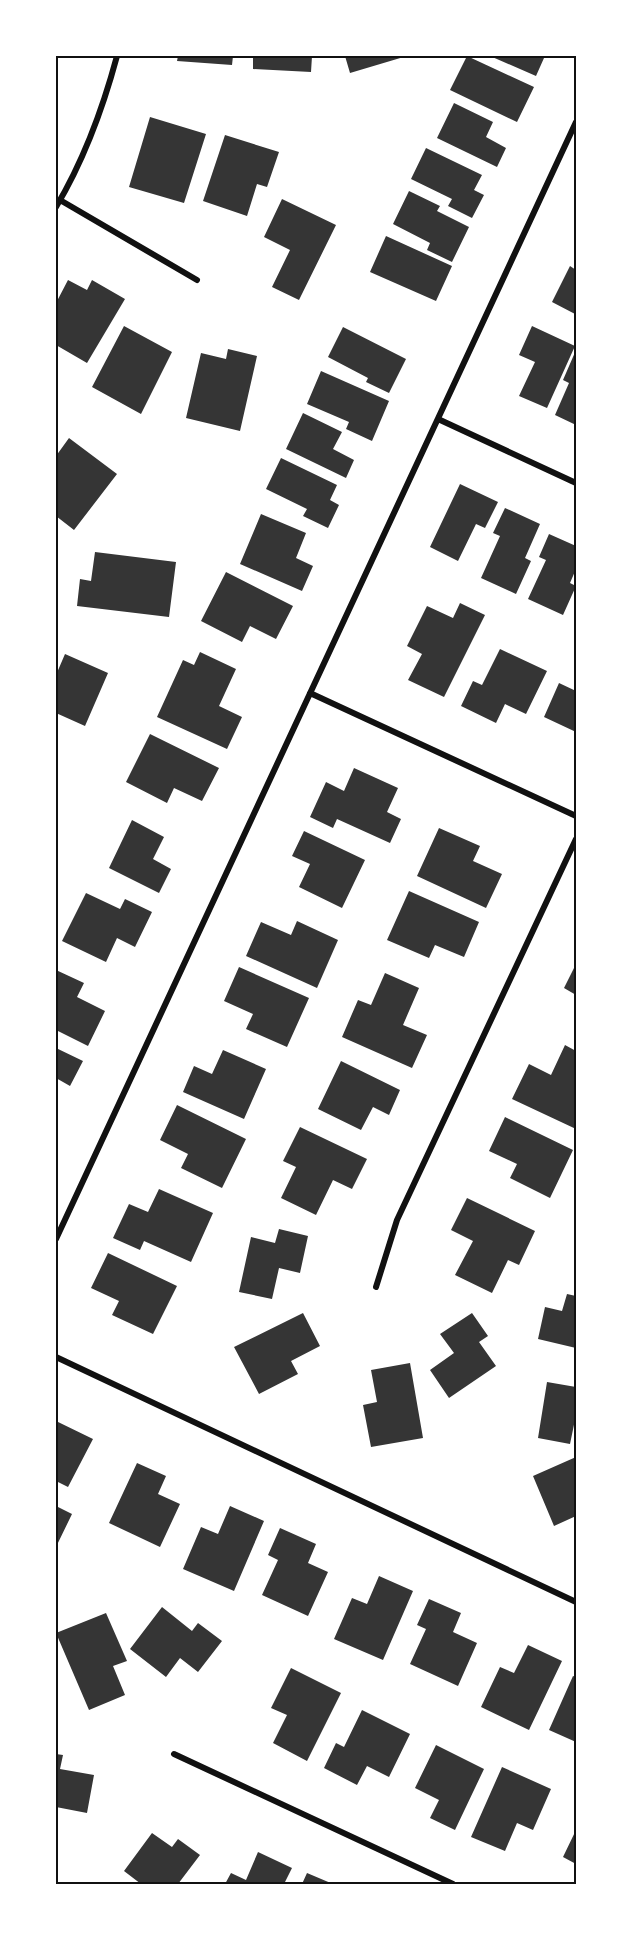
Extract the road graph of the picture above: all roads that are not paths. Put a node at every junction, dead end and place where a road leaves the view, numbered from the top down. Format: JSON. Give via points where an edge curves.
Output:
{"nodes":[{"id":1,"x":117,"y":56,"type":"edge"},
{"id":2,"x":576,"y":122,"type":"edge"},
{"id":3,"x":60,"y":200,"type":"junction"},
{"id":4,"x":56,"y":207,"type":"edge"},
{"id":5,"x":197,"y":280,"type":"dead end"},
{"id":6,"x":438,"y":419,"type":"junction"},
{"id":7,"x":576,"y":483,"type":"edge"},
{"id":8,"x":310,"y":693,"type":"junction"},
{"id":9,"x":576,"y":816,"type":"edge"},
{"id":10,"x":576,"y":839,"type":"edge"},
{"id":11,"x":56,"y":1239,"type":"edge"},
{"id":12,"x":376,"y":1287,"type":"dead end"},
{"id":13,"x":56,"y":1357,"type":"edge"},
{"id":14,"x":576,"y":1602,"type":"edge"},
{"id":15,"x":174,"y":1754,"type":"dead end"},
{"id":16,"x":453,"y":1884,"type":"edge"}],
"edges":[{"from":1,"to":3,"type":"street","via":[[104,102]]},
{"from":2,"to":6,"type":"street"},
{"from":3,"to":4,"type":"street"},
{"from":3,"to":5,"type":"street"},
{"from":6,"to":7,"type":"street"},
{"from":6,"to":8,"type":"street"},
{"from":8,"to":9,"type":"street"},
{"from":8,"to":11,"type":"street"},
{"from":10,"to":12,"type":"street","via":[[398,1220]]},
{"from":13,"to":14,"type":"street"},
{"from":15,"to":16,"type":"street"}]}
